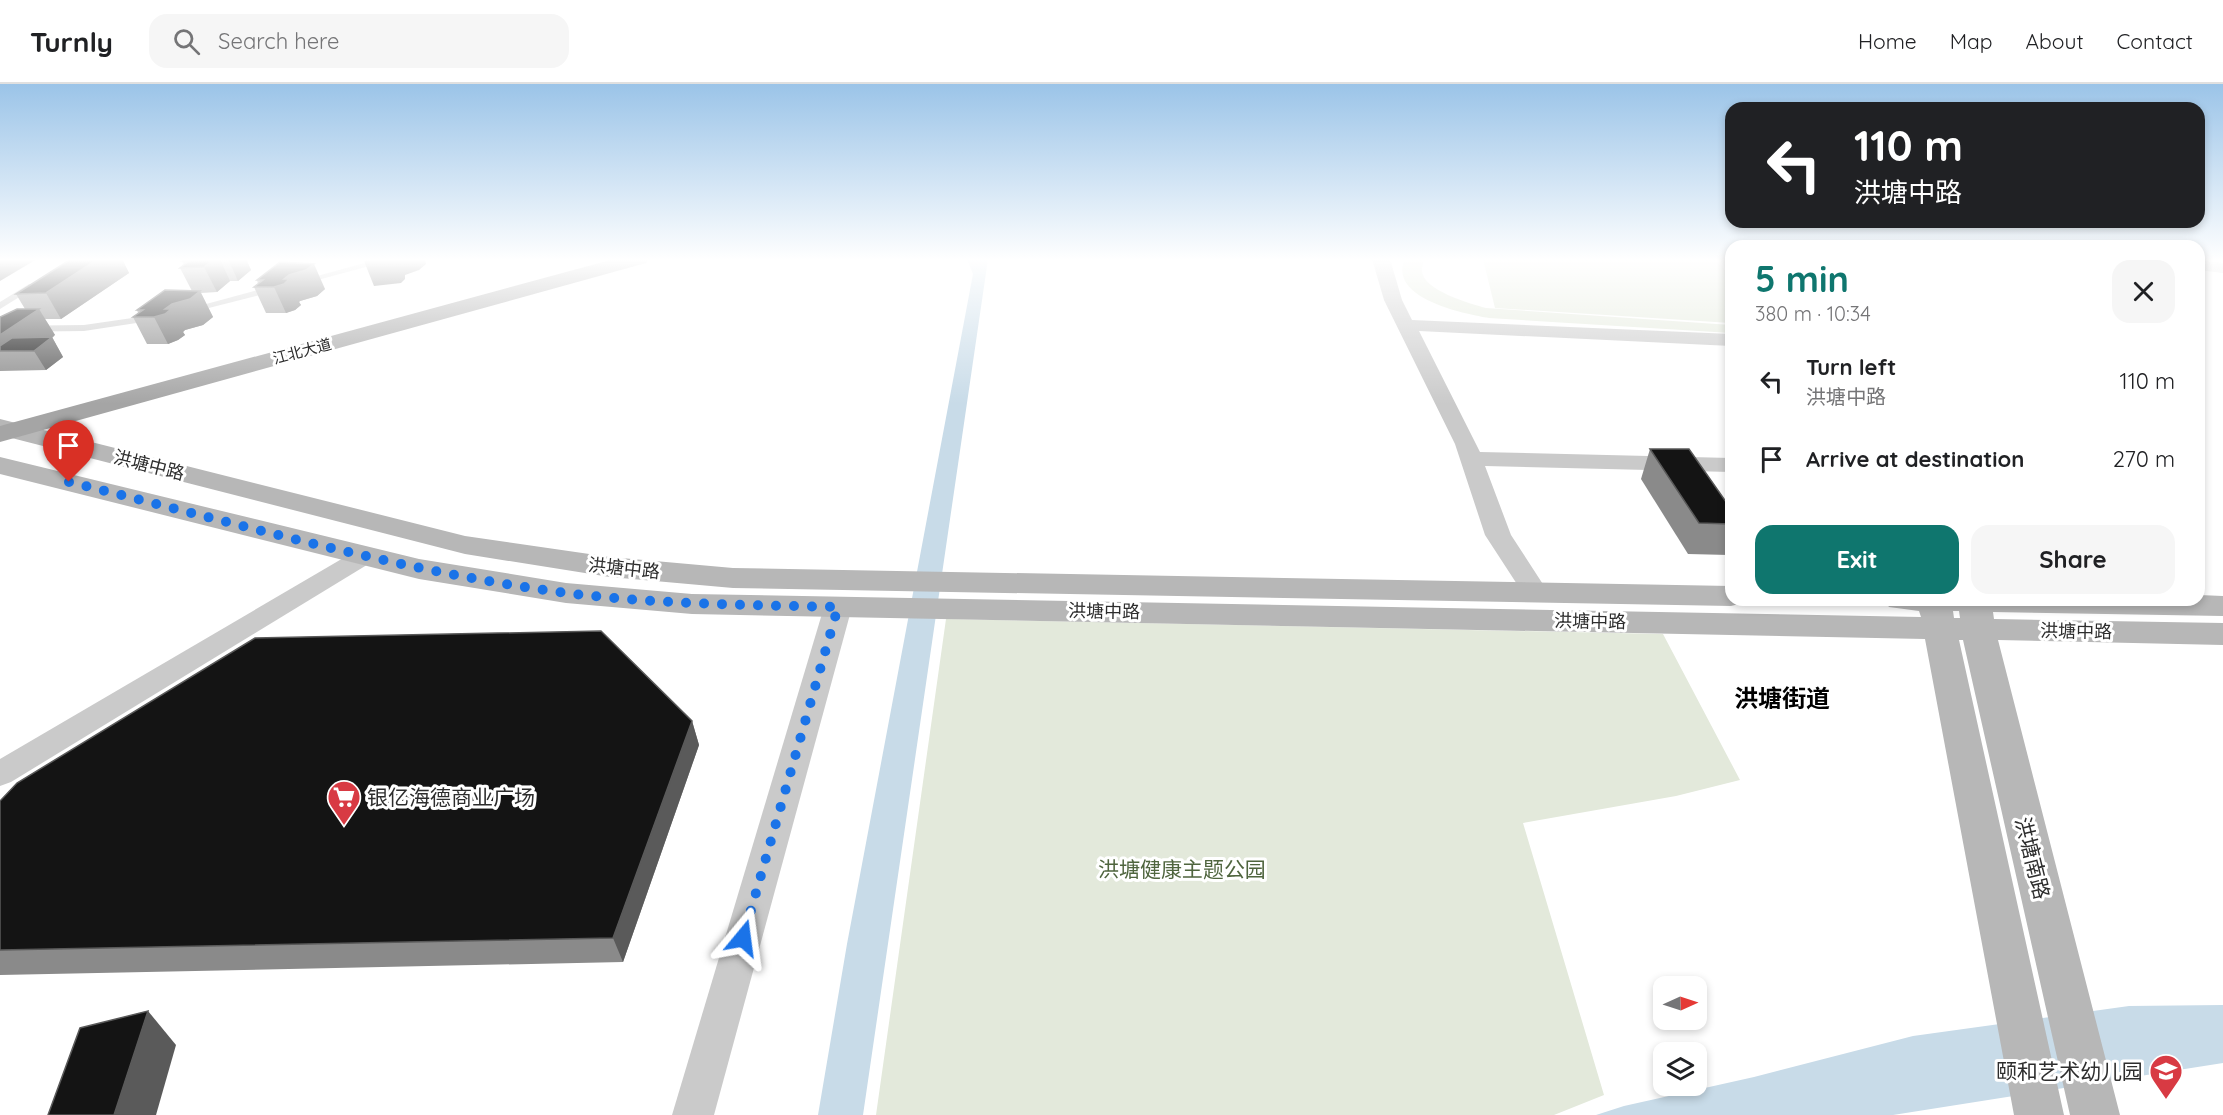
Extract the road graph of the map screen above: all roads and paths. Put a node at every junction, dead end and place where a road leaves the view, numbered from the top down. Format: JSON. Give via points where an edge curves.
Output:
{"nodes":[{"id":1,"x":202,"y":307,"type":"edge"},
{"id":2,"x":437,"y":307,"type":"edge"},
{"id":3,"x":458,"y":307,"type":"edge"},
{"id":4,"x":1396,"y":307,"type":"edge"},
{"id":5,"x":178,"y":313,"type":"edge"},
{"id":6,"x":167,"y":315,"type":"edge"},
{"id":7,"x":1405,"y":325,"type":"junction"},
{"id":8,"x":0,"y":329,"type":"edge"},
{"id":9,"x":1725,"y":340,"type":"edge"},
{"id":10,"x":3,"y":428,"type":"edge"},
{"id":11,"x":1471,"y":459,"type":"junction"},
{"id":12,"x":0,"y":465,"type":"edge"},
{"id":13,"x":1725,"y":465,"type":"edge"},
{"id":14,"x":366,"y":555,"type":"junction"},
{"id":15,"x":1534,"y":592,"type":"junction"},
{"id":16,"x":892,"y":594,"type":"junction"},
{"id":17,"x":977,"y":596,"type":"junction"},
{"id":18,"x":1725,"y":596,"type":"edge"},
{"id":19,"x":1934,"y":606,"type":"edge"},
{"id":20,"x":2223,"y":606,"type":"edge"},
{"id":21,"x":838,"y":607,"type":"junction"},
{"id":22,"x":1956,"y":610,"type":"edge"},
{"id":23,"x":2223,"y":634,"type":"edge"},
{"id":24,"x":0,"y":774,"type":"edge"},
{"id":25,"x":693,"y":1115,"type":"edge"},
{"id":26,"x":2039,"y":1115,"type":"edge"},
{"id":27,"x":2095,"y":1115,"type":"edge"}],
"edges":[{"from":1,"to":5,"type":"lane"},
{"from":2,"to":10,"type":"main road","name":"江北大道"},
{"from":3,"to":10,"type":"main road","name":"江北大道"},
{"from":4,"to":7,"type":"street"},
{"from":6,"to":8,"type":"lane","via":[[84,328]]},
{"from":7,"to":9,"type":"street"},
{"from":7,"to":11,"type":"street"},
{"from":10,"to":16,"type":"main road","name":"洪塘中路","via":[[465,545],[610,567]]},
{"from":11,"to":13,"type":"street"},
{"from":11,"to":15,"type":"street","via":[[1498,535]]},
{"from":12,"to":14,"type":"main road","name":"洪塘中路"},
{"from":14,"to":21,"type":"main road","name":"洪塘中路","via":[[419,569],[566,593],[692,604]]},
{"from":14,"to":24,"type":"street"},
{"from":15,"to":17,"type":"main road","name":"洪塘中路"},
{"from":15,"to":18,"type":"main road","name":"洪塘中路"},
{"from":16,"to":17,"type":"main road","name":"洪塘中路"},
{"from":16,"to":21,"type":"main road","name":"洪塘中路"},
{"from":17,"to":22,"type":"main road","name":"洪塘中路"},
{"from":19,"to":22,"type":"main road","name":"洪塘中路"},
{"from":20,"to":22,"type":"main road","name":"洪塘中路"},
{"from":21,"to":25,"type":"street"},
{"from":22,"to":23,"type":"main road","name":"洪塘中路"},
{"from":22,"to":26,"type":"main road","via":[[2013,989]]},
{"from":22,"to":27,"type":"main road","name":"洪塘南路","via":[[2068,1002]]}]}
